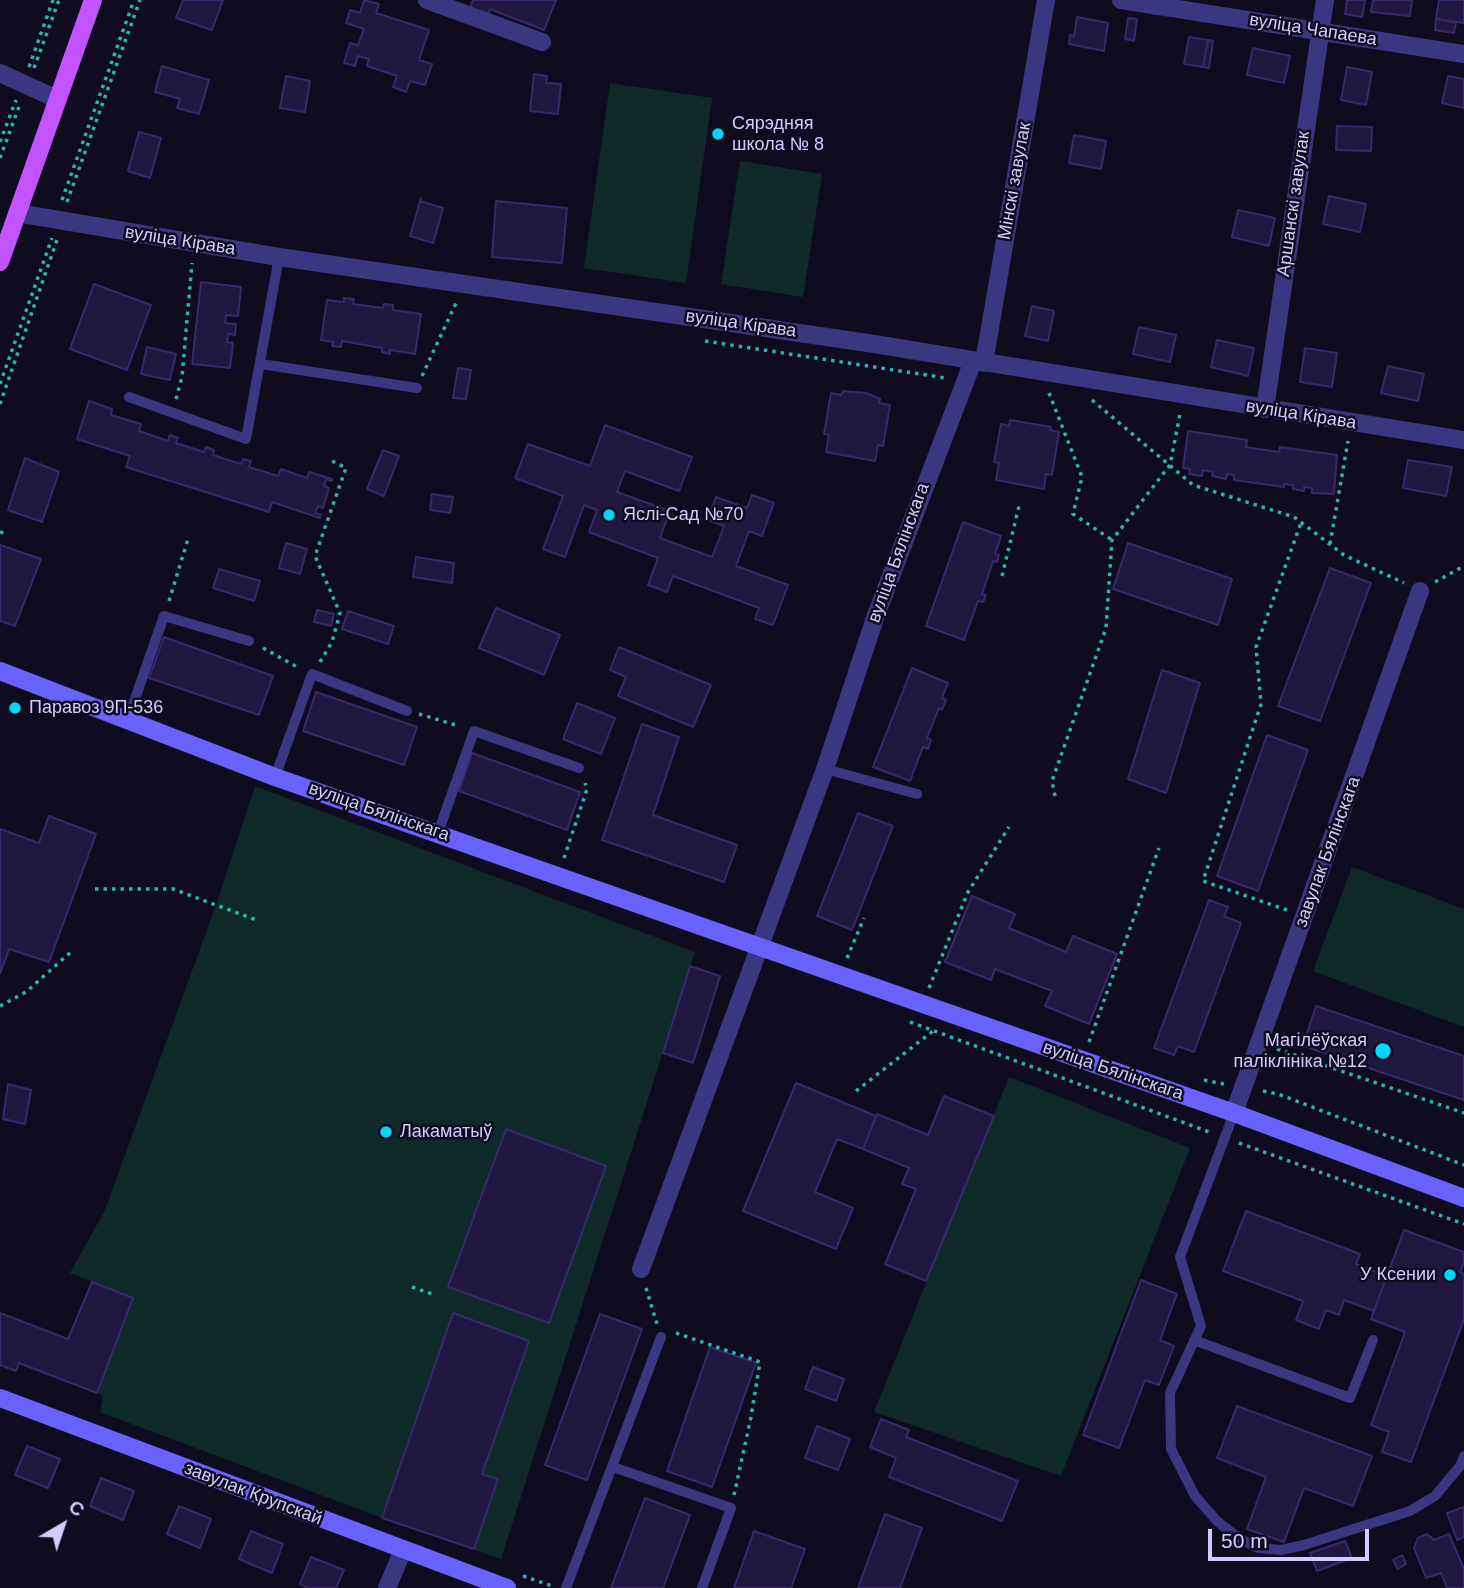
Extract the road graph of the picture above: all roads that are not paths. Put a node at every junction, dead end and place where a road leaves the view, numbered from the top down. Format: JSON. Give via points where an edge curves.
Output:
{"nodes":[{"id":1,"x":93,"y":0,"type":"edge"},
{"id":2,"x":428,"y":0,"type":"edge"},
{"id":3,"x":1046,"y":0,"type":"edge"},
{"id":4,"x":1121,"y":0,"type":"edge"},
{"id":5,"x":1325,"y":0,"type":"edge"},
{"id":6,"x":1319,"y":31,"type":"junction"},
{"id":7,"x":542,"y":42,"type":"dead end"},
{"id":8,"x":1464,"y":54,"type":"edge"},
{"id":9,"x":0,"y":74,"type":"edge"},
{"id":10,"x":57,"y":99,"type":"junction"},
{"id":11,"x":18,"y":213,"type":"junction"},
{"id":12,"x":279,"y":257,"type":"junction"},
{"id":13,"x":0,"y":262,"type":"edge"},
{"id":14,"x":979,"y":362,"type":"junction"},
{"id":15,"x":261,"y":364,"type":"junction"},
{"id":16,"x":417,"y":388,"type":"road end"},
{"id":17,"x":129,"y":397,"type":"dead end"},
{"id":18,"x":1265,"y":409,"type":"junction"},
{"id":19,"x":1464,"y":440,"type":"edge"},
{"id":20,"x":1420,"y":591,"type":"road end"},
{"id":21,"x":248,"y":641,"type":"road end"},
{"id":22,"x":0,"y":671,"type":"edge"},
{"id":23,"x":407,"y":711,"type":"road end"},
{"id":24,"x":128,"y":719,"type":"junction"},
{"id":25,"x":579,"y":768,"type":"road end"},
{"id":26,"x":825,"y":769,"type":"junction"},
{"id":27,"x":275,"y":777,"type":"junction"},
{"id":28,"x":917,"y":794,"type":"dead end"},
{"id":29,"x":438,"y":833,"type":"junction"},
{"id":30,"x":761,"y":946,"type":"junction"},
{"id":31,"x":1234,"y":1113,"type":"junction"},
{"id":32,"x":1464,"y":1198,"type":"edge"},
{"id":33,"x":640,"y":1269,"type":"road end"},
{"id":34,"x":661,"y":1337,"type":"road end"},
{"id":35,"x":1194,"y":1340,"type":"junction"},
{"id":36,"x":1373,"y":1340,"type":"dead end"},
{"id":37,"x":0,"y":1398,"type":"edge"},
{"id":38,"x":1464,"y":1456,"type":"edge"},
{"id":39,"x":613,"y":1467,"type":"junction"},
{"id":40,"x":403,"y":1550,"type":"junction"},
{"id":41,"x":387,"y":1588,"type":"edge"},
{"id":42,"x":507,"y":1588,"type":"edge"},
{"id":43,"x":566,"y":1588,"type":"edge"},
{"id":44,"x":702,"y":1588,"type":"edge"}],
"edges":[{"from":1,"to":10,"type":"main road"},
{"from":2,"to":7,"type":"street"},
{"from":3,"to":14,"type":"street","name":"Мінскі завулак"},
{"from":4,"to":6,"type":"street","name":"вуліца Чапаева"},
{"from":5,"to":6,"type":"street","name":"Аршанскі завулак"},
{"from":6,"to":8,"type":"street","name":"вуліца Чапаева"},
{"from":6,"to":18,"type":"street","name":"Аршанскі завулак"},
{"from":9,"to":10,"type":"street"},
{"from":10,"to":11,"type":"main road"},
{"from":11,"to":12,"type":"street","name":"вуліца Кірава"},
{"from":11,"to":13,"type":"main road"},
{"from":12,"to":14,"type":"street","name":"вуліца Кірава"},
{"from":12,"to":15,"type":"lane"},
{"from":14,"to":18,"type":"street","name":"вуліца Кірава"},
{"from":14,"to":26,"type":"street","name":"вуліца Бялінскага","via":[[966,381],[880,606]]},
{"from":15,"to":16,"type":"lane"},
{"from":15,"to":17,"type":"lane","via":[[246,439]]},
{"from":18,"to":19,"type":"street","name":"вуліца Кірава"},
{"from":20,"to":31,"type":"street","name":"завулак Бялінскага"},
{"from":21,"to":24,"type":"lane","via":[[164,616]]},
{"from":22,"to":24,"type":"main road","name":"вуліца Бялінскага"},
{"from":23,"to":27,"type":"lane","via":[[312,674]]},
{"from":24,"to":27,"type":"main road","name":"вуліца Бялінскага"},
{"from":25,"to":29,"type":"lane","via":[[474,730]]},
{"from":26,"to":28,"type":"lane"},
{"from":26,"to":30,"type":"street","name":"вуліца Бялінскага"},
{"from":27,"to":29,"type":"main road","name":"вуліца Бялінскага"},
{"from":29,"to":30,"type":"main road","name":"вуліца Бялінскага"},
{"from":30,"to":31,"type":"main road","name":"вуліца Бялінскага"},
{"from":30,"to":33,"type":"street","name":"вуліца Бялінскага"},
{"from":31,"to":32,"type":"main road","name":"вуліца Бялінскага"},
{"from":31,"to":35,"type":"lane","via":[[1180,1257],[1201,1326]]},
{"from":34,"to":39,"type":"lane"},
{"from":35,"to":36,"type":"lane","via":[[1350,1398]]},
{"from":35,"to":38,"type":"lane","via":[[1170,1393],[1171,1449],[1195,1496],[1217,1521],[1258,1548],[1304,1545],[1410,1511],[1435,1496]]},
{"from":37,"to":40,"type":"main road","name":"завулак Крупскай"},
{"from":39,"to":43,"type":"lane"},
{"from":39,"to":44,"type":"lane","via":[[731,1508]]},
{"from":40,"to":41,"type":"street"},
{"from":40,"to":42,"type":"main road","name":"завулак Крупскай"}]}
